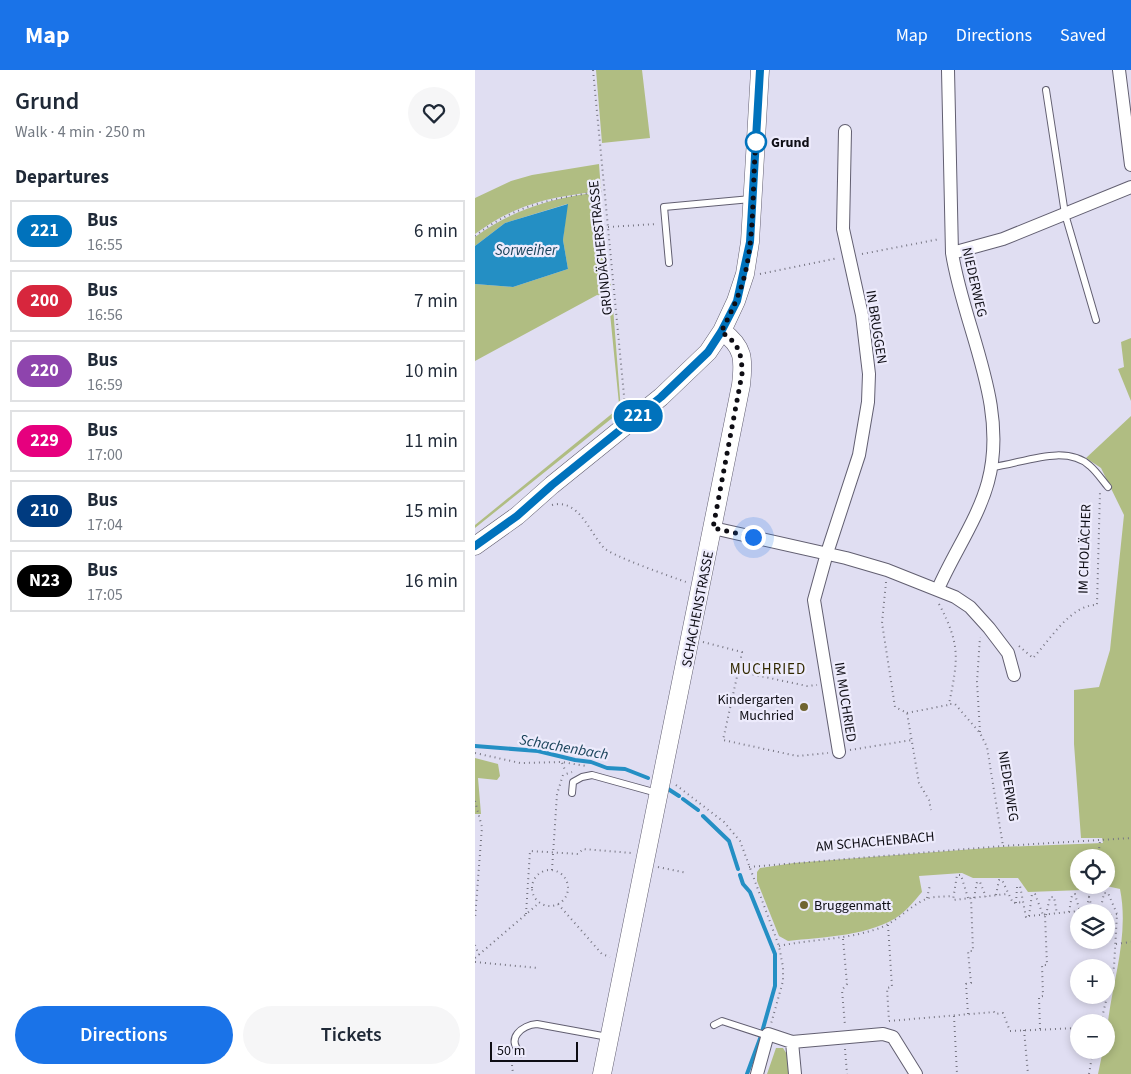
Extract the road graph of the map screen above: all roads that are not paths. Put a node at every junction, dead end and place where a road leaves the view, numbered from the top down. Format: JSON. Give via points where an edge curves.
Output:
{"nodes":[{"id":1,"x":760,"y":70,"type":"edge"},
{"id":2,"x":948,"y":70,"type":"edge"},
{"id":3,"x":1119,"y":70,"type":"edge"},
{"id":4,"x":1046,"y":90,"type":"dead end"},
{"id":5,"x":845,"y":131,"type":"dead end"},
{"id":6,"x":1131,"y":165,"type":"edge"},
{"id":7,"x":1131,"y":187,"type":"edge"},
{"id":8,"x":753,"y":199,"type":"junction"},
{"id":9,"x":1065,"y":214,"type":"junction"},
{"id":10,"x":952,"y":253,"type":"junction"},
{"id":11,"x":669,"y":263,"type":"dead end"},
{"id":12,"x":1096,"y":320,"type":"dead end"},
{"id":13,"x":721,"y":332,"type":"junction"},
{"id":14,"x":992,"y":467,"type":"junction"},
{"id":15,"x":1109,"y":487,"type":"dead end"},
{"id":16,"x":713,"y":528,"type":"junction"},
{"id":17,"x":475,"y":546,"type":"edge"},
{"id":18,"x":827,"y":553,"type":"junction"},
{"id":19,"x":937,"y":595,"type":"junction"},
{"id":20,"x":1014,"y":675,"type":"dead end"},
{"id":21,"x":839,"y":752,"type":"road end"},
{"id":22,"x":659,"y":785,"type":"junction"},
{"id":23,"x":572,"y":794,"type":"dead end"},
{"id":24,"x":714,"y":1025,"type":"dead end"},
{"id":25,"x":768,"y":1035,"type":"junction"},
{"id":26,"x":609,"y":1038,"type":"junction"},
{"id":27,"x":792,"y":1042,"type":"junction"},
{"id":28,"x":521,"y":1053,"type":"dead end"},
{"id":29,"x":602,"y":1074,"type":"edge"},
{"id":30,"x":757,"y":1074,"type":"edge"},
{"id":31,"x":795,"y":1074,"type":"edge"},
{"id":32,"x":916,"y":1074,"type":"edge"}],
"edges":[{"from":1,"to":8,"type":"street"},
{"from":2,"to":10,"type":"street","name":"NIEDERWEG"},
{"from":3,"to":6,"type":"street"},
{"from":4,"to":9,"type":"lane"},
{"from":5,"to":18,"type":"street","name":"IN BRUGGEN","via":[[843,229],[867,344],[868,402],[859,455]]},
{"from":7,"to":9,"type":"street"},
{"from":8,"to":11,"type":"lane","via":[[664,207]]},
{"from":8,"to":13,"type":"street","via":[[745,274],[737,301]]},
{"from":9,"to":10,"type":"street","via":[[1003,239]]},
{"from":9,"to":12,"type":"lane"},
{"from":10,"to":14,"type":"street","name":"NIEDERWEG","via":[[955,276],[993,418]]},
{"from":13,"to":16,"type":"street","name":"SCHACHENSTRASSE","via":[[741,350],[742,374]]},
{"from":13,"to":17,"type":"street","via":[[708,352],[685,376],[517,516]]},
{"from":14,"to":15,"type":"lane","via":[[1050,456],[1073,456],[1089,466]]},
{"from":14,"to":19,"type":"street","name":"NIEDERWEG","via":[[976,512]]},
{"from":16,"to":18,"type":"street"},
{"from":16,"to":22,"type":"street","name":"SCHACHENSTRASSE"},
{"from":18,"to":19,"type":"street","via":[[887,570]]},
{"from":18,"to":21,"type":"street","name":"IM MUCHRIED","via":[[815,600]]},
{"from":19,"to":20,"type":"street","via":[[969,607],[984,622],[1008,653]]},
{"from":22,"to":23,"type":"lane","via":[[592,771],[573,782]]},
{"from":22,"to":26,"type":"street","name":"SCHACHENSTRASSE","via":[[639,858]]},
{"from":24,"to":25,"type":"lane","via":[[721,1021]]},
{"from":25,"to":27,"type":"street"},
{"from":25,"to":30,"type":"street"},
{"from":26,"to":28,"type":"lane","via":[[529,1025],[519,1029],[515,1037],[515,1046]]},
{"from":26,"to":29,"type":"street","name":"SCHACHENSTRASSE"},
{"from":27,"to":31,"type":"street"},
{"from":27,"to":32,"type":"street","via":[[883,1034],[893,1037]]}]}
